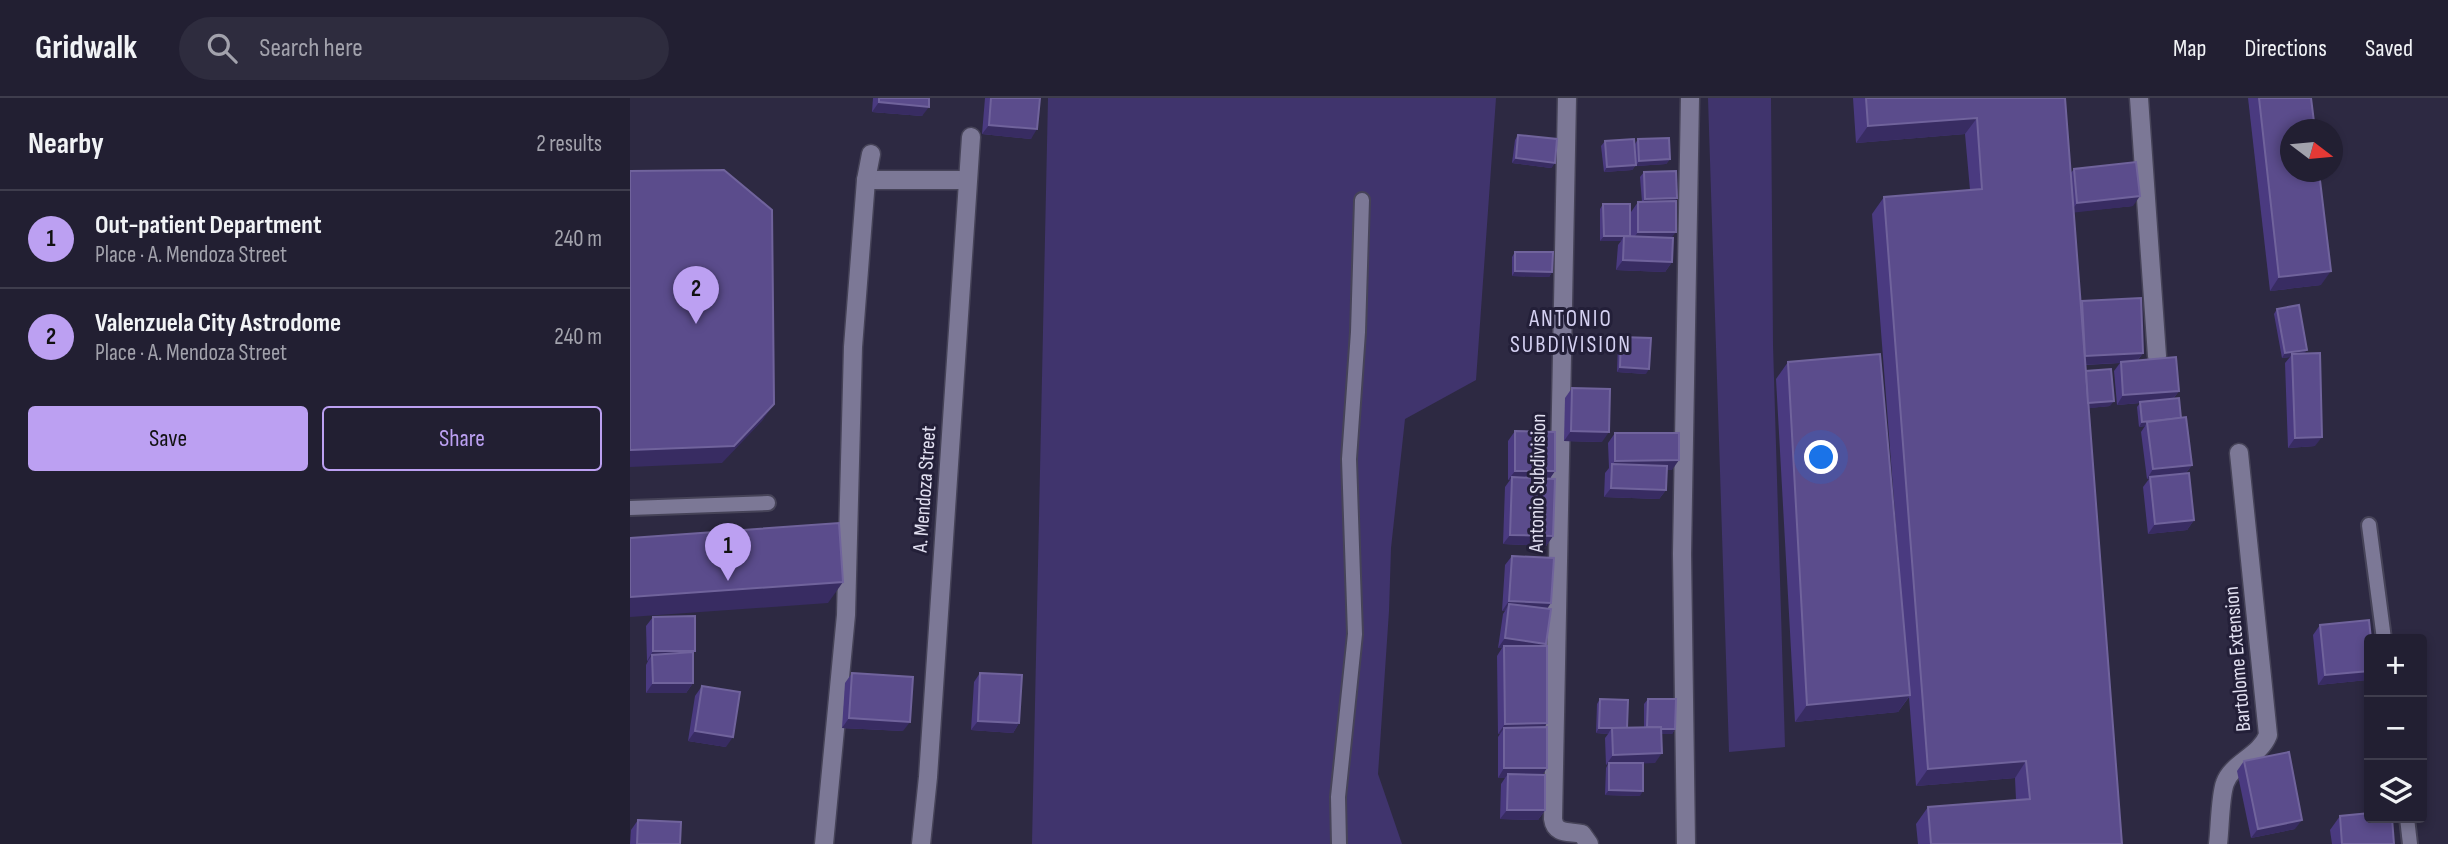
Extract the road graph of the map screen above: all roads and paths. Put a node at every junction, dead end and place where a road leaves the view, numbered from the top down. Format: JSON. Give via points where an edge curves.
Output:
{"nodes":[{"id":1,"x":1567,"y":98,"type":"edge"},
{"id":2,"x":1690,"y":98,"type":"edge"},
{"id":3,"x":2139,"y":98,"type":"edge"},
{"id":4,"x":971,"y":137,"type":"dead end"},
{"id":5,"x":871,"y":154,"type":"dead end"},
{"id":6,"x":866,"y":180,"type":"junction"},
{"id":7,"x":967,"y":180,"type":"junction"},
{"id":8,"x":1362,"y":200,"type":"dead end"},
{"id":9,"x":2157,"y":356,"type":"edge"},
{"id":10,"x":2239,"y":453,"type":"dead end"},
{"id":11,"x":768,"y":503,"type":"dead end"},
{"id":12,"x":630,"y":509,"type":"edge"},
{"id":13,"x":2369,"y":525,"type":"dead end"},
{"id":14,"x":2383,"y":634,"type":"edge"},
{"id":15,"x":2408,"y":823,"type":"edge"},
{"id":16,"x":824,"y":844,"type":"edge"},
{"id":17,"x":921,"y":844,"type":"edge"},
{"id":18,"x":1339,"y":844,"type":"edge"},
{"id":19,"x":1589,"y":844,"type":"edge"},
{"id":20,"x":1686,"y":844,"type":"edge"},
{"id":21,"x":2218,"y":844,"type":"edge"},
{"id":22,"x":2410,"y":844,"type":"edge"}],
"edges":[{"from":1,"to":19,"type":"street","name":"Antonio Subdivision","via":[[1553,819],[1559,830],[1582,834]]},
{"from":2,"to":20,"type":"street","via":[[1682,554]]},
{"from":3,"to":9,"type":"street"},
{"from":4,"to":7,"type":"street","name":"A. Mendoza Street"},
{"from":5,"to":6,"type":"street"},
{"from":6,"to":7,"type":"street"},
{"from":6,"to":16,"type":"street","via":[[853,348],[845,615]]},
{"from":7,"to":17,"type":"street","name":"A. Mendoza Street"},
{"from":8,"to":18,"type":"lane","via":[[1349,459],[1355,634],[1338,797]]},
{"from":10,"to":21,"type":"street","name":"Bartolome Extension","via":[[2268,735],[2264,746],[2225,783]]},
{"from":11,"to":12,"type":"lane"},
{"from":13,"to":14,"type":"lane"},
{"from":15,"to":22,"type":"lane"}]}
